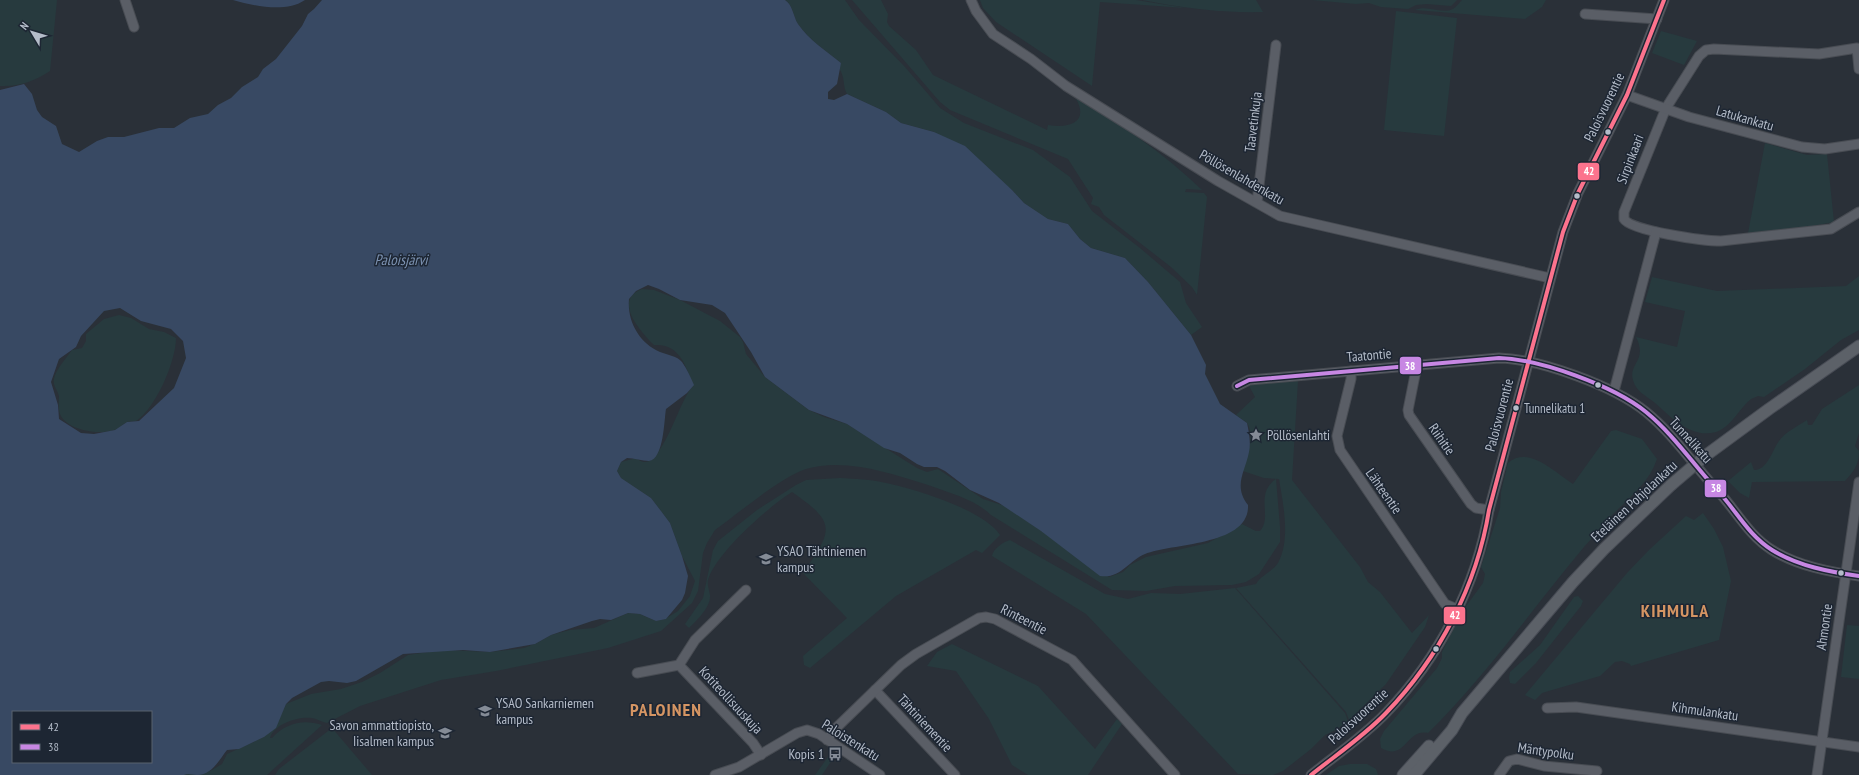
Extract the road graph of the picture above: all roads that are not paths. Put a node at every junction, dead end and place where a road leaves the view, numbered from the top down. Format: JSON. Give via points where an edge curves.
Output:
{"nodes":[{"id":1,"x":125,"y":0,"type":"edge"},
{"id":2,"x":971,"y":0,"type":"edge"},
{"id":3,"x":1664,"y":0,"type":"edge"},
{"id":4,"x":1585,"y":14,"type":"dead end"},
{"id":5,"x":1657,"y":19,"type":"junction"},
{"id":6,"x":134,"y":27,"type":"dead end"},
{"id":7,"x":1276,"y":45,"type":"dead end"},
{"id":8,"x":1859,"y":69,"type":"edge"},
{"id":9,"x":1627,"y":95,"type":"junction"},
{"id":10,"x":1666,"y":108,"type":"junction"},
{"id":11,"x":1859,"y":144,"type":"edge"},
{"id":12,"x":1257,"y":202,"type":"junction"},
{"id":13,"x":1859,"y":212,"type":"edge"},
{"id":14,"x":1656,"y":232,"type":"junction"},
{"id":15,"x":1550,"y":278,"type":"junction"},
{"id":16,"x":1859,"y":346,"type":"edge"},
{"id":17,"x":1528,"y":362,"type":"junction"},
{"id":18,"x":1417,"y":365,"type":"junction"},
{"id":19,"x":1351,"y":371,"type":"junction"},
{"id":20,"x":1237,"y":386,"type":"dead end"},
{"id":21,"x":1614,"y":391,"type":"junction"},
{"id":22,"x":1859,"y":482,"type":"edge"},
{"id":23,"x":1489,"y":510,"type":"junction"},
{"id":24,"x":1846,"y":574,"type":"junction"},
{"id":25,"x":1859,"y":576,"type":"edge"},
{"id":26,"x":746,"y":590,"type":"dead end"},
{"id":27,"x":1457,"y":609,"type":"junction"},
{"id":28,"x":679,"y":665,"type":"junction"},
{"id":29,"x":637,"y":673,"type":"dead end"},
{"id":30,"x":875,"y":690,"type":"junction"},
{"id":31,"x":1547,"y":708,"type":"dead end"},
{"id":32,"x":1462,"y":713,"type":"junction"},
{"id":33,"x":827,"y":740,"type":"junction"},
{"id":34,"x":1822,"y":742,"type":"junction"},
{"id":35,"x":1859,"y":747,"type":"edge"},
{"id":36,"x":761,"y":755,"type":"junction"},
{"id":37,"x":1597,"y":771,"type":"dead end"},
{"id":38,"x":716,"y":775,"type":"edge"},
{"id":39,"x":880,"y":775,"type":"edge"},
{"id":40,"x":955,"y":775,"type":"edge"},
{"id":41,"x":1175,"y":775,"type":"edge"},
{"id":42,"x":1311,"y":775,"type":"edge"},
{"id":43,"x":1402,"y":775,"type":"edge"},
{"id":44,"x":1414,"y":775,"type":"edge"},
{"id":45,"x":1499,"y":775,"type":"edge"},
{"id":46,"x":1817,"y":775,"type":"edge"}],
"edges":[{"from":1,"to":6,"type":"street"},
{"from":2,"to":12,"type":"street","name":"Pöllösenlahdenkatu","via":[[993,34],[1066,86],[1218,181]]},
{"from":3,"to":5,"type":"street","name":"Paloisvuorentie"},
{"from":4,"to":5,"type":"street"},
{"from":5,"to":9,"type":"street","name":"Paloisvuorentie"},
{"from":7,"to":12,"type":"street","name":"Taavetinkuja"},
{"from":8,"to":10,"type":"street","name":"Sirpinkaari","via":[[1857,48],[1819,54],[1710,49],[1699,56]]},
{"from":9,"to":10,"type":"street","name":"Latukankatu"},
{"from":9,"to":15,"type":"street","name":"Paloisvuorentie","via":[[1570,210]]},
{"from":10,"to":11,"type":"street","name":"Latukankatu","via":[[1773,141],[1802,147],[1825,149]]},
{"from":10,"to":14,"type":"street","name":"Sirpinkaari","via":[[1624,212],[1626,223]]},
{"from":12,"to":15,"type":"street","name":"Pöllösenlahdenkatu","via":[[1280,216]]},
{"from":13,"to":14,"type":"street","name":"Sirpinkaari","via":[[1831,229],[1736,240],[1707,241]]},
{"from":14,"to":21,"type":"street"},
{"from":15,"to":17,"type":"street","name":"Paloisvuorentie"},
{"from":16,"to":32,"type":"main road","name":"Eteläinen Pohjolankatu","bridge":true,"via":[[1706,456],[1671,485],[1573,582]]},
{"from":17,"to":18,"type":"street","name":"Taatontie","via":[[1499,358]]},
{"from":17,"to":21,"type":"street","name":"Tunnelikatu"},
{"from":17,"to":23,"type":"street","name":"Paloisvuorentie"},
{"from":18,"to":19,"type":"street","name":"Taatontie"},
{"from":18,"to":23,"type":"street","name":"Riihitie","via":[[1408,415],[1471,504],[1476,508]]},
{"from":19,"to":20,"type":"street","name":"Taatontie","via":[[1249,380]]},
{"from":19,"to":27,"type":"street","name":"Lähteentie","via":[[1337,436],[1340,450],[1445,604]]},
{"from":21,"to":24,"type":"street","name":"Tunnelikatu","via":[[1645,411],[1672,436],[1759,540],[1784,557]]},
{"from":22,"to":24,"type":"street","name":"Ahmontie"},
{"from":23,"to":27,"type":"street","name":"Paloisvuorentie","via":[[1480,557],[1470,585]]},
{"from":24,"to":25,"type":"street","name":"Tunnelikatu"},
{"from":24,"to":34,"type":"street","name":"Ahmontie"},
{"from":26,"to":28,"type":"street","via":[[695,640]]},
{"from":27,"to":42,"type":"street","name":"Paloisvuorentie","via":[[1423,667],[1394,704]]},
{"from":28,"to":29,"type":"street"},
{"from":28,"to":36,"type":"street","name":"Kotiteollisuuskuja","via":[[753,743]]},
{"from":30,"to":33,"type":"street","name":"Rinteentie"},
{"from":30,"to":40,"type":"street","name":"Tähtiniementie"},
{"from":30,"to":41,"type":"street","name":"Rinteentie","via":[[916,654],[986,616],[1072,660]]},
{"from":31,"to":34,"type":"street","name":"Kihmulankatu","via":[[1576,707]]},
{"from":32,"to":43,"type":"main road","name":"Eteläinen Pohjolankatu"},
{"from":32,"to":44,"type":"main road","name":"Eteläinen Pohjolankatu","via":[[1452,730]]},
{"from":33,"to":36,"type":"street","name":"Paloistenkatu","via":[[807,730],[796,733]]},
{"from":33,"to":39,"type":"street","name":"Paloistenkatu"},
{"from":34,"to":35,"type":"street","name":"Kihmulankatu"},
{"from":34,"to":46,"type":"street","name":"Ahmontie"},
{"from":36,"to":38,"type":"street"},
{"from":37,"to":45,"type":"street","name":"Mäntypolku","via":[[1544,766],[1517,759],[1509,761]]}]}
